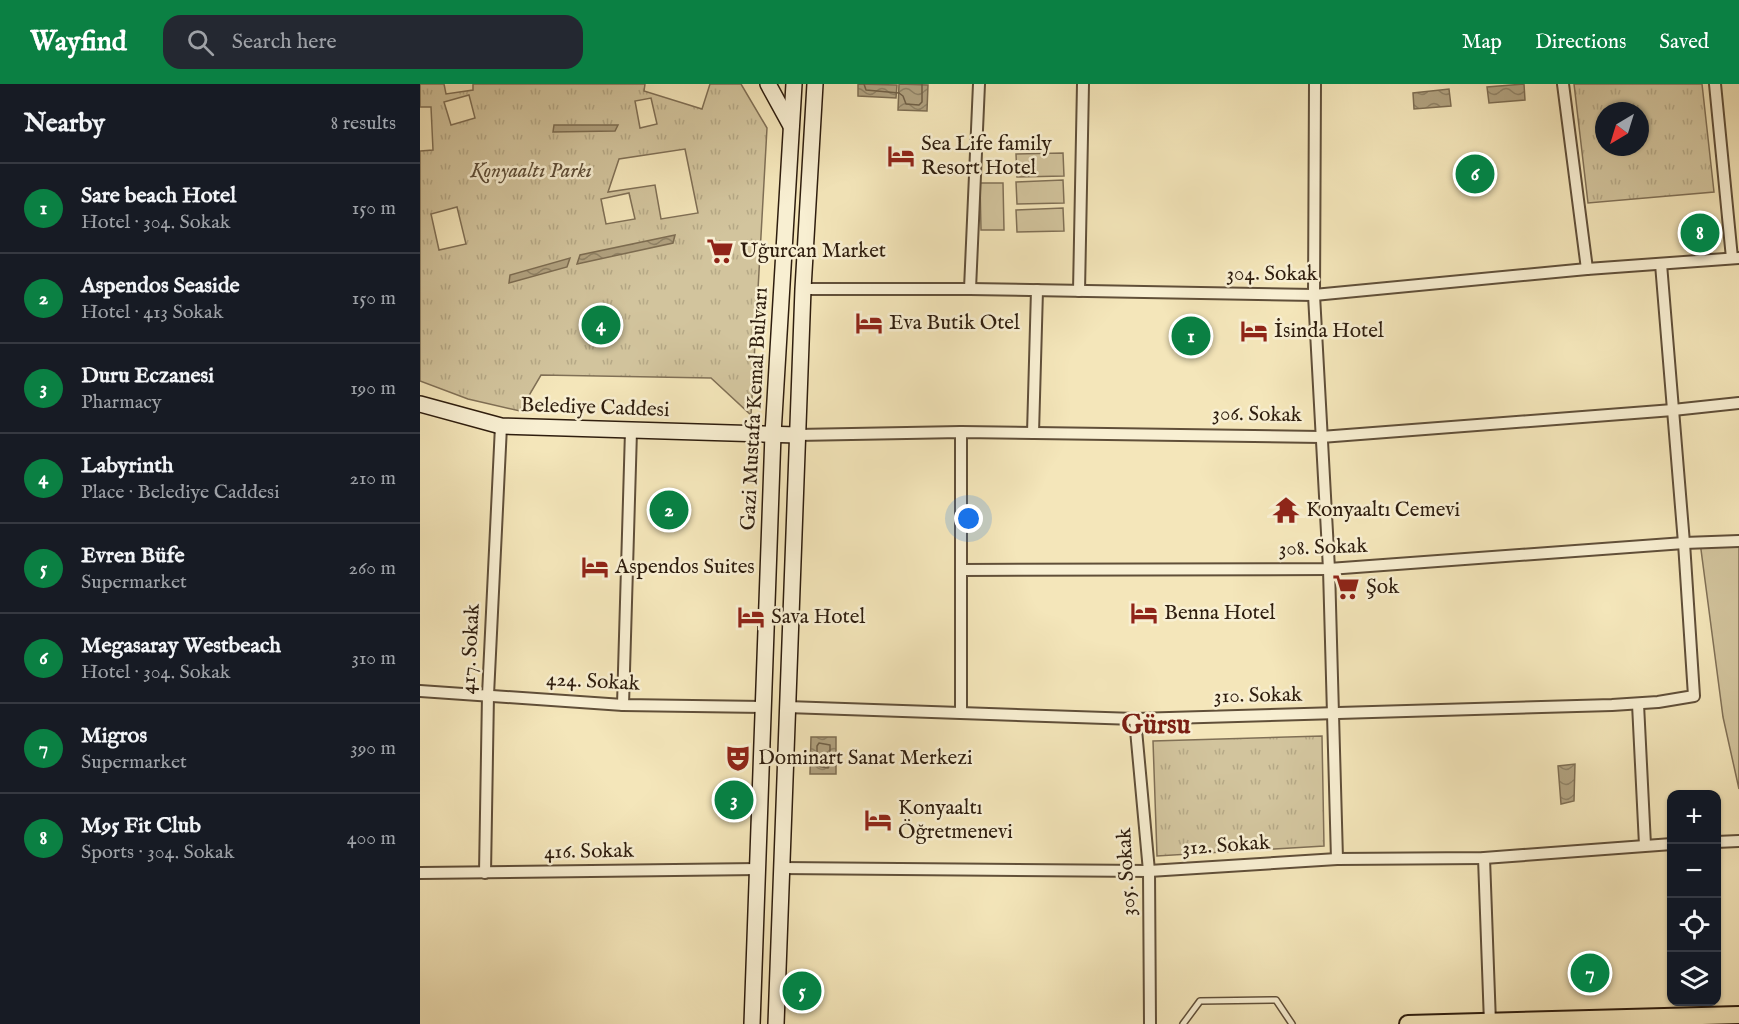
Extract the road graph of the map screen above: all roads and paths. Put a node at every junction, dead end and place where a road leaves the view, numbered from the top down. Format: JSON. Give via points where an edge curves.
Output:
{"nodes":[{"id":1,"x":768,"y":84,"type":"edge"},
{"id":2,"x":794,"y":84,"type":"edge"},
{"id":3,"x":815,"y":84,"type":"edge"},
{"id":4,"x":979,"y":84,"type":"edge"},
{"id":5,"x":1083,"y":84,"type":"edge"},
{"id":6,"x":1316,"y":84,"type":"edge"},
{"id":7,"x":1563,"y":84,"type":"edge"},
{"id":8,"x":1715,"y":84,"type":"edge"},
{"id":9,"x":791,"y":126,"type":"junction"},
{"id":10,"x":1736,"y":258,"type":"edge"},
{"id":11,"x":1661,"y":264,"type":"junction"},
{"id":12,"x":1587,"y":269,"type":"junction"},
{"id":13,"x":782,"y":289,"type":"junction"},
{"id":14,"x":803,"y":289,"type":"junction"},
{"id":15,"x":970,"y":289,"type":"junction"},
{"id":16,"x":1037,"y":290,"type":"junction"},
{"id":17,"x":1079,"y":291,"type":"junction"},
{"id":18,"x":1314,"y":295,"type":"junction"},
{"id":19,"x":1739,"y":403,"type":"edge"},
{"id":20,"x":420,"y":404,"type":"edge"},
{"id":21,"x":1673,"y":410,"type":"junction"},
{"id":22,"x":501,"y":426,"type":"junction"},
{"id":23,"x":632,"y":431,"type":"junction"},
{"id":24,"x":961,"y":432,"type":"junction"},
{"id":25,"x":1033,"y":433,"type":"junction"},
{"id":26,"x":773,"y":434,"type":"junction"},
{"id":27,"x":797,"y":435,"type":"junction"},
{"id":28,"x":1320,"y":437,"type":"junction"},
{"id":29,"x":1739,"y":541,"type":"edge"},
{"id":30,"x":1684,"y":543,"type":"junction"},
{"id":31,"x":1329,"y":569,"type":"junction"},
{"id":32,"x":961,"y":570,"type":"junction"},
{"id":33,"x":420,"y":691,"type":"edge"},
{"id":34,"x":488,"y":695,"type":"junction"},
{"id":35,"x":1638,"y":704,"type":"junction"},
{"id":36,"x":622,"y":705,"type":"junction"},
{"id":37,"x":763,"y":707,"type":"junction"},
{"id":38,"x":787,"y":707,"type":"junction"},
{"id":39,"x":961,"y":712,"type":"junction"},
{"id":40,"x":1333,"y":714,"type":"junction"},
{"id":41,"x":1135,"y":719,"type":"junction"},
{"id":42,"x":1739,"y":841,"type":"edge"},
{"id":43,"x":1721,"y":842,"type":"edge"},
{"id":44,"x":1667,"y":844,"type":"edge"},
{"id":45,"x":1645,"y":845,"type":"junction"},
{"id":46,"x":1484,"y":858,"type":"junction"},
{"id":47,"x":1337,"y":859,"type":"junction"},
{"id":48,"x":782,"y":868,"type":"junction"},
{"id":49,"x":758,"y":869,"type":"junction"},
{"id":50,"x":1149,"y":871,"type":"junction"},
{"id":51,"x":420,"y":873,"type":"edge"},
{"id":52,"x":485,"y":873,"type":"junction"},
{"id":53,"x":1739,"y":1015,"type":"edge"},
{"id":54,"x":1490,"y":1023,"type":"edge"},
{"id":55,"x":752,"y":1024,"type":"edge"},
{"id":56,"x":776,"y":1024,"type":"edge"},
{"id":57,"x":1150,"y":1024,"type":"edge"},
{"id":58,"x":1183,"y":1024,"type":"edge"},
{"id":59,"x":1292,"y":1024,"type":"edge"},
{"id":60,"x":1408,"y":1024,"type":"edge"}],
"edges":[{"from":1,"to":9,"type":"main road"},
{"from":2,"to":9,"type":"main road","name":"Gazi Mustafa Kemal Bulvarı"},
{"from":3,"to":14,"type":"main road","name":"Gazi Mustafa Kemal Bulvarı"},
{"from":4,"to":15,"type":"street"},
{"from":5,"to":17,"type":"street"},
{"from":6,"to":18,"type":"street"},
{"from":7,"to":12,"type":"street"},
{"from":8,"to":10,"type":"street"},
{"from":9,"to":13,"type":"main road","name":"Gazi Mustafa Kemal Bulvarı"},
{"from":10,"to":11,"type":"street","name":"304. Sokak"},
{"from":11,"to":12,"type":"street","name":"304. Sokak"},
{"from":11,"to":21,"type":"street"},
{"from":12,"to":18,"type":"street","name":"304. Sokak"},
{"from":13,"to":14,"type":"main road"},
{"from":13,"to":26,"type":"main road","name":"Gazi Mustafa Kemal Bulvarı"},
{"from":14,"to":15,"type":"street","name":"304. Sokak"},
{"from":14,"to":27,"type":"main road","name":"Gazi Mustafa Kemal Bulvarı"},
{"from":15,"to":16,"type":"street","name":"304. Sokak"},
{"from":16,"to":17,"type":"street","name":"304. Sokak"},
{"from":16,"to":25,"type":"street"},
{"from":17,"to":18,"type":"street","name":"304. Sokak"},
{"from":18,"to":28,"type":"street"},
{"from":19,"to":21,"type":"street","name":"306. Sokak"},
{"from":20,"to":22,"type":"main road","name":"Belediye Caddesi"},
{"from":21,"to":28,"type":"street","name":"306. Sokak"},
{"from":21,"to":30,"type":"street"},
{"from":22,"to":23,"type":"main road","name":"Belediye Caddesi"},
{"from":22,"to":34,"type":"street","name":"417. Sokak"},
{"from":23,"to":26,"type":"main road","name":"Belediye Caddesi"},
{"from":23,"to":36,"type":"street"},
{"from":24,"to":25,"type":"street","name":"306. Sokak"},
{"from":24,"to":27,"type":"street","name":"306. Sokak"},
{"from":24,"to":32,"type":"street"},
{"from":25,"to":28,"type":"street","name":"306. Sokak"},
{"from":26,"to":27,"type":"main road","name":"306. Sokak"},
{"from":26,"to":37,"type":"main road","name":"Gazi Mustafa Kemal Bulvarı"},
{"from":27,"to":38,"type":"main road","name":"Gazi Mustafa Kemal Bulvarı"},
{"from":28,"to":31,"type":"street"},
{"from":29,"to":30,"type":"street","name":"308. Sokak"},
{"from":30,"to":31,"type":"street","name":"308. Sokak"},
{"from":30,"to":35,"type":"street","name":"310. Sokak","via":[[1694,696]]},
{"from":31,"to":32,"type":"street","name":"308. Sokak"},
{"from":31,"to":40,"type":"street"},
{"from":32,"to":39,"type":"street"},
{"from":33,"to":34,"type":"street","name":"424. Sokak"},
{"from":34,"to":36,"type":"street","name":"424. Sokak"},
{"from":34,"to":52,"type":"street","name":"417. Sokak"},
{"from":35,"to":40,"type":"street","name":"310. Sokak"},
{"from":35,"to":45,"type":"street"},
{"from":36,"to":37,"type":"street","name":"424. Sokak"},
{"from":37,"to":49,"type":"main road","name":"Gazi Mustafa Kemal Bulvarı"},
{"from":38,"to":39,"type":"street","name":"310. Sokak"},
{"from":38,"to":48,"type":"main road","name":"Gazi Mustafa Kemal Bulvarı"},
{"from":39,"to":41,"type":"street","name":"310. Sokak"},
{"from":40,"to":41,"type":"street","name":"310. Sokak"},
{"from":40,"to":47,"type":"street"},
{"from":41,"to":50,"type":"street","name":"305. Sokak"},
{"from":42,"to":43,"type":"street"},
{"from":44,"to":45,"type":"street","name":"312. Sokak"},
{"from":45,"to":46,"type":"street","name":"312. Sokak"},
{"from":46,"to":47,"type":"street","name":"312. Sokak"},
{"from":46,"to":54,"type":"street"},
{"from":47,"to":50,"type":"street","name":"312. Sokak"},
{"from":48,"to":50,"type":"street","name":"312. Sokak"},
{"from":48,"to":56,"type":"main road","name":"Gazi Mustafa Kemal Bulvarı"},
{"from":49,"to":52,"type":"street","name":"416. Sokak"},
{"from":49,"to":55,"type":"main road","name":"Gazi Mustafa Kemal Bulvarı"},
{"from":50,"to":57,"type":"street","name":"305. Sokak"},
{"from":51,"to":52,"type":"street","name":"416. Sokak"},
{"from":53,"to":54,"type":"main road"},
{"from":54,"to":60,"type":"main road"},
{"from":58,"to":59,"type":"lane","via":[[1200,1001],[1276,1000]]}]}
